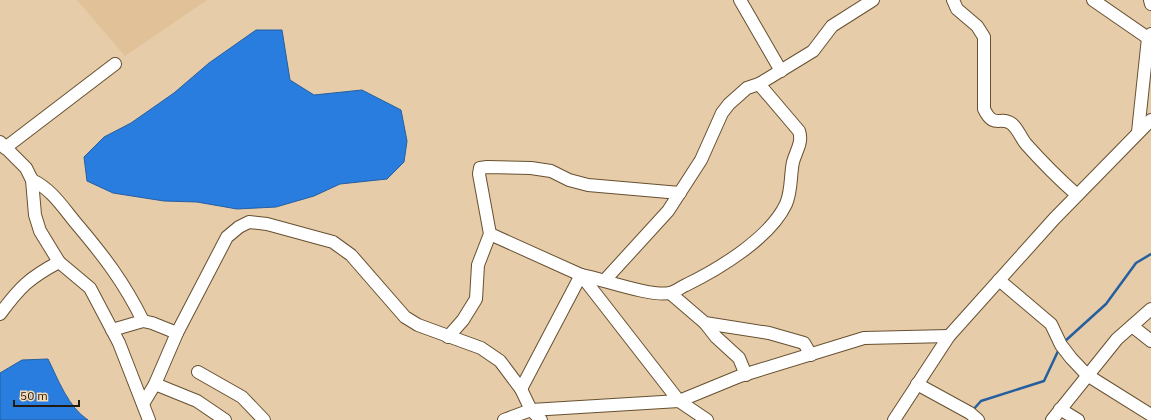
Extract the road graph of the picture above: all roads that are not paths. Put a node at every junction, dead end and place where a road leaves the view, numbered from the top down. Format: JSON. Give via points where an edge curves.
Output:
{"nodes":[{"id":1,"x":740,"y":0,"type":"edge"},
{"id":2,"x":873,"y":0,"type":"edge"},
{"id":3,"x":953,"y":0,"type":"edge"},
{"id":4,"x":1093,"y":0,"type":"edge"},
{"id":5,"x":1150,"y":0,"type":"edge"},
{"id":6,"x":1151,"y":4,"type":"edge"},
{"id":7,"x":1150,"y":36,"type":"edge"},
{"id":8,"x":115,"y":64,"type":"dead end"},
{"id":9,"x":781,"y":71,"type":"junction"},
{"id":10,"x":759,"y":84,"type":"junction"},
{"id":11,"x":1151,"y":120,"type":"edge"},
{"id":12,"x":1138,"y":132,"type":"junction"},
{"id":13,"x":3,"y":145,"type":"edge"},
{"id":14,"x":32,"y":180,"type":"junction"},
{"id":15,"x":680,"y":192,"type":"junction"},
{"id":16,"x":1077,"y":195,"type":"junction"},
{"id":17,"x":490,"y":234,"type":"junction"},
{"id":18,"x":59,"y":262,"type":"junction"},
{"id":19,"x":581,"y":275,"type":"junction"},
{"id":20,"x":604,"y":280,"type":"junction"},
{"id":21,"x":999,"y":280,"type":"junction"},
{"id":22,"x":670,"y":293,"type":"junction"},
{"id":23,"x":1151,"y":309,"type":"edge"},
{"id":24,"x":0,"y":314,"type":"edge"},
{"id":25,"x":143,"y":321,"type":"junction"},
{"id":26,"x":705,"y":323,"type":"junction"},
{"id":27,"x":1132,"y":326,"type":"junction"},
{"id":28,"x":112,"y":330,"type":"junction"},
{"id":29,"x":177,"y":333,"type":"junction"},
{"id":30,"x":448,"y":336,"type":"junction"},
{"id":31,"x":949,"y":336,"type":"junction"},
{"id":32,"x":1151,"y":341,"type":"edge"},
{"id":33,"x":811,"y":355,"type":"junction"},
{"id":34,"x":198,"y":372,"type":"dead end"},
{"id":35,"x":746,"y":375,"type":"junction"},
{"id":36,"x":1087,"y":375,"type":"junction"},
{"id":37,"x":155,"y":384,"type":"junction"},
{"id":38,"x":917,"y":384,"type":"junction"},
{"id":39,"x":521,"y":389,"type":"junction"},
{"id":40,"x":679,"y":401,"type":"junction"},
{"id":41,"x":143,"y":404,"type":"junction"},
{"id":42,"x":531,"y":410,"type":"junction"},
{"id":43,"x":1060,"y":410,"type":"junction"},
{"id":44,"x":1151,"y":415,"type":"edge"},
{"id":45,"x":149,"y":420,"type":"edge"},
{"id":46,"x":224,"y":420,"type":"edge"},
{"id":47,"x":264,"y":420,"type":"edge"},
{"id":48,"x":504,"y":420,"type":"edge"},
{"id":49,"x":540,"y":420,"type":"edge"},
{"id":50,"x":707,"y":420,"type":"edge"},
{"id":51,"x":894,"y":420,"type":"edge"},
{"id":52,"x":978,"y":420,"type":"edge"},
{"id":53,"x":1052,"y":420,"type":"edge"},
{"id":54,"x":1078,"y":420,"type":"edge"}],
"edges":[{"from":1,"to":9,"type":"street"},
{"from":2,"to":9,"type":"street","via":[[832,26],[813,51]]},
{"from":3,"to":16,"type":"street","via":[[957,9],[977,26],[984,37],[984,109],[988,118],[1013,125],[1029,148]]},
{"from":4,"to":7,"type":"street"},
{"from":5,"to":6,"type":"street"},
{"from":7,"to":12,"type":"street"},
{"from":8,"to":13,"type":"street"},
{"from":9,"to":10,"type":"street"},
{"from":10,"to":15,"type":"street","via":[[748,88],[722,113],[701,160]]},
{"from":10,"to":22,"type":"street","via":[[799,130],[801,140],[786,204],[771,225],[753,243],[704,276]]},
{"from":11,"to":12,"type":"street"},
{"from":12,"to":16,"type":"street"},
{"from":13,"to":14,"type":"street","via":[[26,168]]},
{"from":14,"to":18,"type":"street","via":[[35,215],[40,231]]},
{"from":14,"to":25,"type":"street","via":[[49,190],[105,257],[129,292]]},
{"from":15,"to":17,"type":"street","via":[[588,185],[531,168],[480,168]]},
{"from":15,"to":20,"type":"street","via":[[668,211]]},
{"from":16,"to":21,"type":"street"},
{"from":17,"to":19,"type":"street"},
{"from":17,"to":30,"type":"street","via":[[476,274],[476,298],[463,320]]},
{"from":18,"to":24,"type":"street","via":[[30,279]]},
{"from":18,"to":28,"type":"street","via":[[90,288]]},
{"from":19,"to":20,"type":"street"},
{"from":19,"to":39,"type":"street"},
{"from":19,"to":40,"type":"street"},
{"from":20,"to":22,"type":"street","via":[[643,290]]},
{"from":21,"to":31,"type":"street"},
{"from":21,"to":36,"type":"street","via":[[1051,324],[1064,349]]},
{"from":22,"to":26,"type":"street"},
{"from":23,"to":27,"type":"street"},
{"from":25,"to":28,"type":"street"},
{"from":25,"to":29,"type":"street"},
{"from":26,"to":33,"type":"street","via":[[769,333],[804,343]]},
{"from":26,"to":35,"type":"street","via":[[739,358]]},
{"from":27,"to":32,"type":"street"},
{"from":27,"to":36,"type":"street","via":[[1117,339]]},
{"from":28,"to":41,"type":"street"},
{"from":29,"to":30,"type":"street","via":[[227,237],[239,226],[249,222],[267,224],[332,242],[351,255],[406,317]]},
{"from":29,"to":37,"type":"street"},
{"from":30,"to":39,"type":"street","via":[[481,348],[500,361]]},
{"from":31,"to":33,"type":"street","via":[[864,338]]},
{"from":31,"to":38,"type":"street"},
{"from":33,"to":35,"type":"street"},
{"from":34,"to":47,"type":"street","via":[[242,397]]},
{"from":35,"to":40,"type":"street"},
{"from":36,"to":43,"type":"street"},
{"from":36,"to":44,"type":"street"},
{"from":37,"to":41,"type":"street"},
{"from":37,"to":46,"type":"street","via":[[197,401]]},
{"from":38,"to":51,"type":"street"},
{"from":38,"to":52,"type":"street"},
{"from":39,"to":42,"type":"street"},
{"from":40,"to":42,"type":"street"},
{"from":40,"to":50,"type":"street"},
{"from":41,"to":45,"type":"street"},
{"from":42,"to":48,"type":"street"},
{"from":42,"to":49,"type":"street"},
{"from":43,"to":53,"type":"street"},
{"from":43,"to":54,"type":"street"}]}
